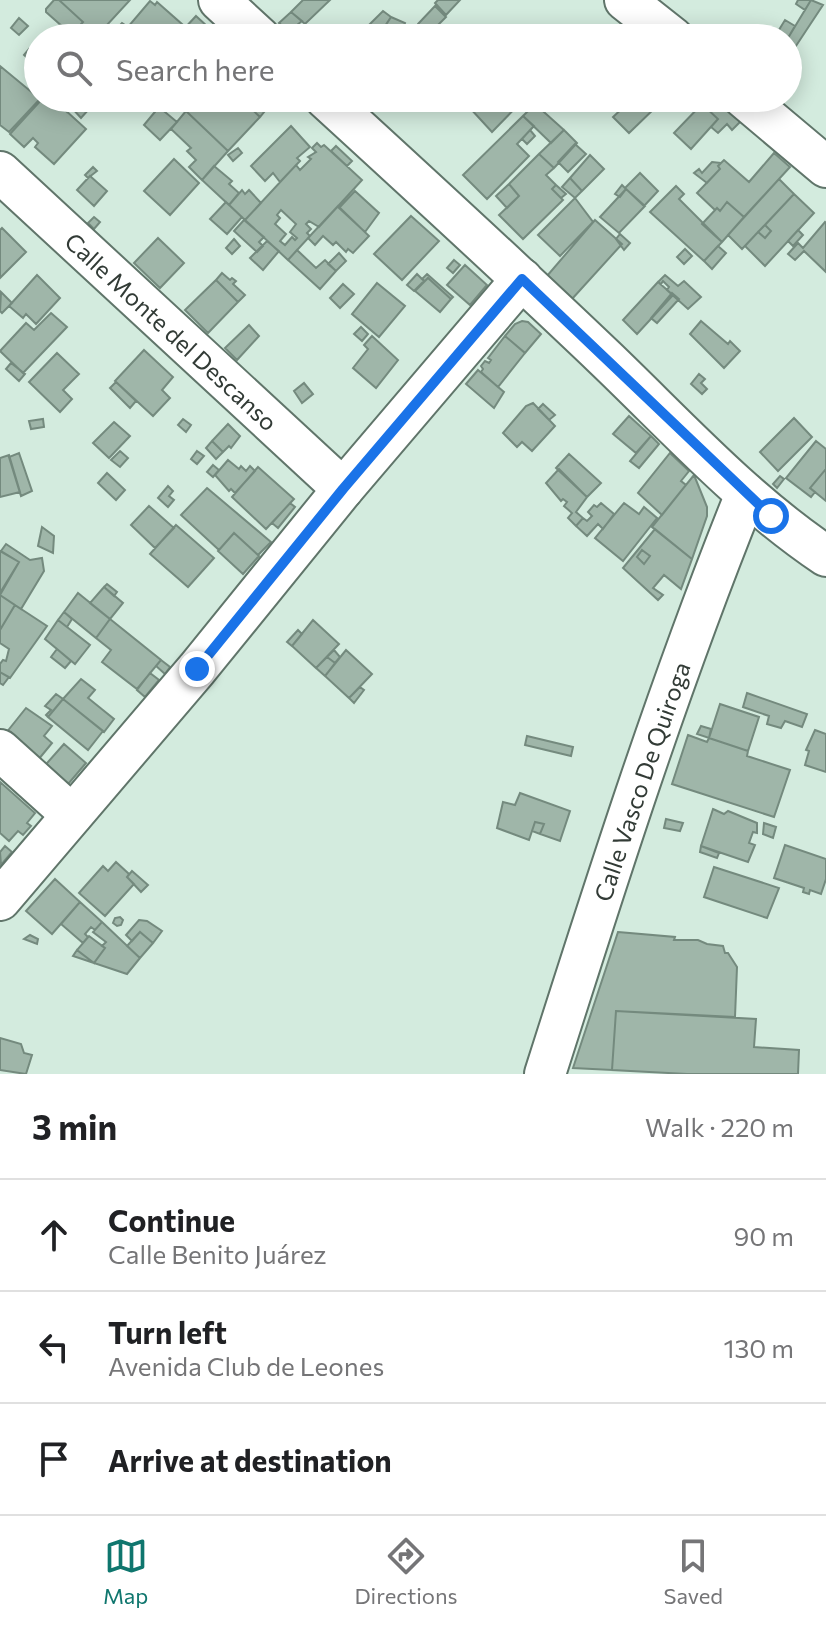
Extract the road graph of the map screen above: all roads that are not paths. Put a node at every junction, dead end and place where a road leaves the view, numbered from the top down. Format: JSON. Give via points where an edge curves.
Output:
{"nodes":[{"id":1,"x":219,"y":0,"type":"edge"},
{"id":2,"x":625,"y":0,"type":"edge"},
{"id":3,"x":245,"y":24,"type":"edge"},
{"id":4,"x":655,"y":24,"type":"edge"},
{"id":5,"x":340,"y":112,"type":"edge"},
{"id":6,"x":761,"y":112,"type":"edge"},
{"id":7,"x":826,"y":167,"type":"edge"},
{"id":8,"x":0,"y":172,"type":"edge"},
{"id":9,"x":522,"y":279,"type":"junction"},
{"id":10,"x":343,"y":489,"type":"junction"},
{"id":11,"x":746,"y":494,"type":"junction"},
{"id":12,"x":826,"y":556,"type":"edge"},
{"id":13,"x":0,"y":750,"type":"edge"},
{"id":14,"x":72,"y":815,"type":"junction"},
{"id":15,"x":0,"y":900,"type":"edge"},
{"id":16,"x":545,"y":1074,"type":"edge"}],
"edges":[{"from":1,"to":3,"type":"street"},
{"from":2,"to":4,"type":"street"},
{"from":5,"to":9,"type":"street"},
{"from":6,"to":7,"type":"street"},
{"from":8,"to":10,"type":"street","name":"Calle Monte del Descanso"},
{"from":9,"to":10,"type":"street"},
{"from":9,"to":11,"type":"street"},
{"from":10,"to":14,"type":"street"},
{"from":11,"to":12,"type":"street"},
{"from":11,"to":16,"type":"street","name":"Calle Vasco De Quiroga","via":[[656,734]]},
{"from":13,"to":14,"type":"street"},
{"from":14,"to":15,"type":"street"}]}
